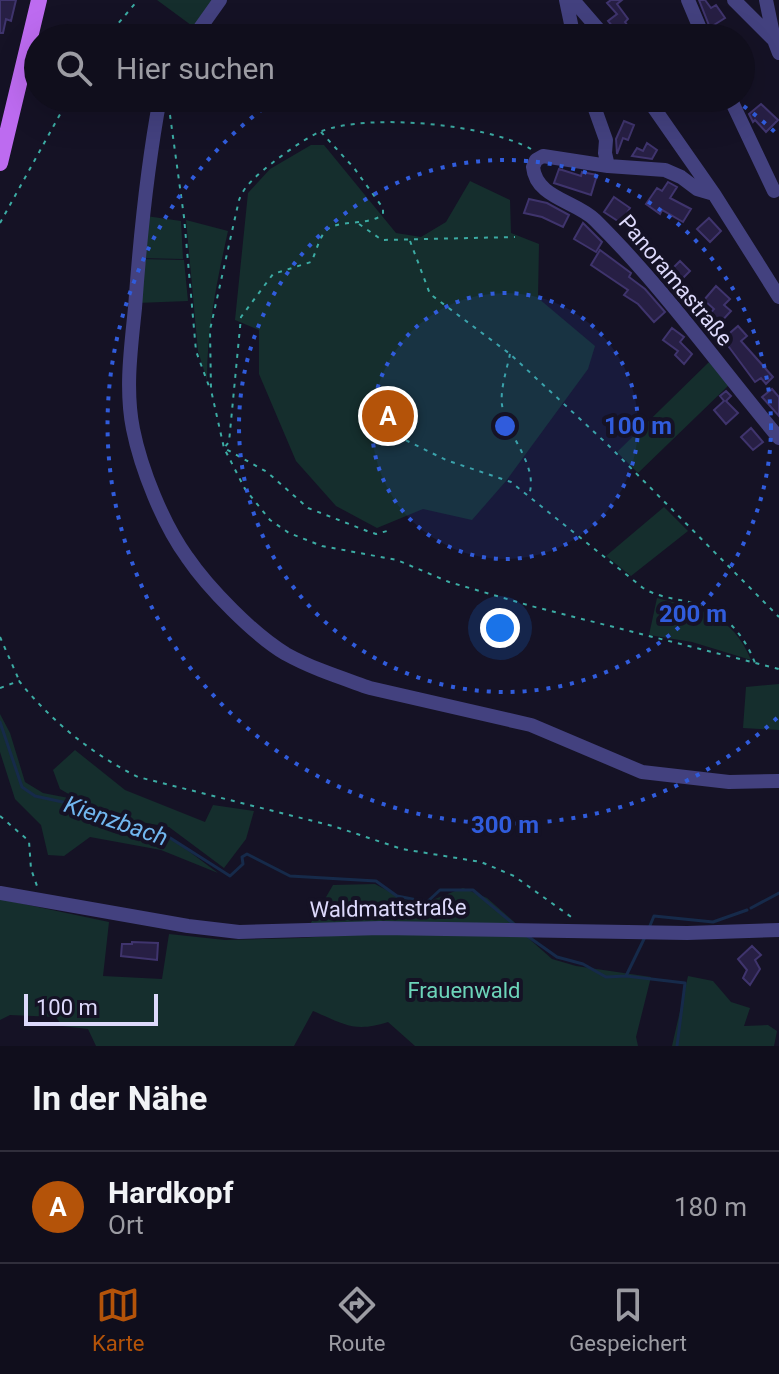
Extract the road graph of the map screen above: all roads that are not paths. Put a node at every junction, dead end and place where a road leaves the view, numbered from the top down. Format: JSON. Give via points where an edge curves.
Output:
{"nodes":[{"id":1,"x":39,"y":0,"type":"edge"},
{"id":2,"x":220,"y":0,"type":"edge"},
{"id":3,"x":566,"y":0,"type":"edge"},
{"id":4,"x":573,"y":0,"type":"edge"},
{"id":5,"x":688,"y":0,"type":"edge"},
{"id":6,"x":734,"y":0,"type":"edge"},
{"id":7,"x":766,"y":0,"type":"edge"},
{"id":8,"x":33,"y":24,"type":"edge"},
{"id":9,"x":203,"y":24,"type":"edge"},
{"id":10,"x":571,"y":24,"type":"edge"},
{"id":11,"x":594,"y":24,"type":"edge"},
{"id":12,"x":698,"y":24,"type":"edge"},
{"id":13,"x":776,"y":46,"type":"edge"},
{"id":14,"x":24,"y":63,"type":"edge"},
{"id":15,"x":163,"y":112,"type":"edge"},
{"id":16,"x":596,"y":112,"type":"edge"},
{"id":17,"x":657,"y":112,"type":"edge"},
{"id":18,"x":737,"y":112,"type":"edge"},
{"id":19,"x":0,"y":163,"type":"edge"},
{"id":20,"x":608,"y":166,"type":"junction"},
{"id":21,"x":774,"y":191,"type":"dead end"},
{"id":22,"x":714,"y":194,"type":"junction"},
{"id":23,"x":779,"y":297,"type":"edge"},
{"id":24,"x":779,"y":438,"type":"edge"},
{"id":25,"x":779,"y":781,"type":"edge"},
{"id":26,"x":0,"y":893,"type":"edge"},
{"id":27,"x":779,"y":930,"type":"edge"}],
"edges":[{"from":1,"to":8,"type":"main road"},
{"from":2,"to":9,"type":"street"},
{"from":3,"to":10,"type":"street"},
{"from":4,"to":11,"type":"street"},
{"from":5,"to":12,"type":"street"},
{"from":6,"to":13,"type":"street"},
{"from":7,"to":13,"type":"street"},
{"from":14,"to":19,"type":"main road"},
{"from":15,"to":25,"type":"street","via":[[142,212],[128,391],[145,472],[167,522],[186,557],[216,590],[283,652],[370,688],[531,725],[642,772],[729,782]]},
{"from":16,"to":20,"type":"street"},
{"from":17,"to":22,"type":"street"},
{"from":18,"to":21,"type":"street"},
{"from":20,"to":22,"type":"street","name":"Panoramastraße","via":[[665,170]]},
{"from":20,"to":24,"type":"street","name":"Panoramastraße","via":[[543,156],[533,167],[538,184],[581,208],[637,263]]},
{"from":22,"to":23,"type":"street"},
{"from":26,"to":27,"type":"street","name":"Waldmattstraße","via":[[239,932]]}]}
